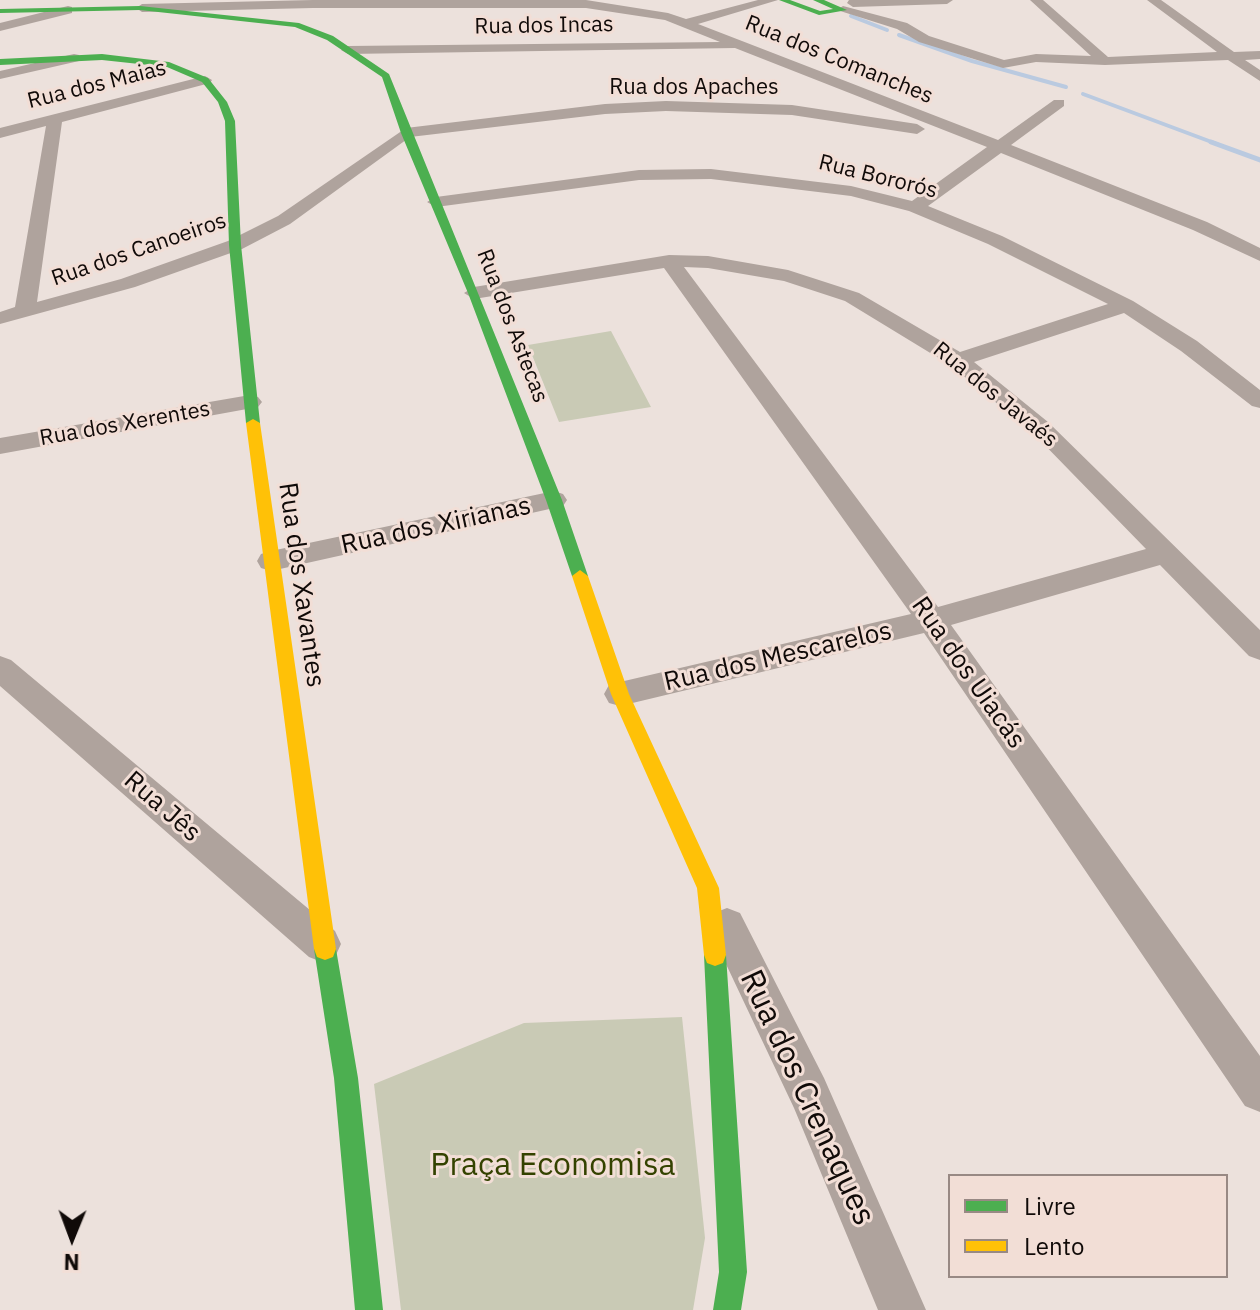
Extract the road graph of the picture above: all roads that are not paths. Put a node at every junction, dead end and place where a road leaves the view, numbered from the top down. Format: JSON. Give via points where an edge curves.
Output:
{"nodes":[{"id":1,"x":772,"y":0,"type":"edge"},
{"id":2,"x":783,"y":0,"type":"edge"},
{"id":3,"x":947,"y":0,"type":"edge"},
{"id":4,"x":1036,"y":0,"type":"edge"},
{"id":5,"x":1153,"y":0,"type":"edge"},
{"id":6,"x":314,"y":2,"type":"edge"},
{"id":7,"x":831,"y":3,"type":"edge"},
{"id":8,"x":140,"y":8,"type":"junction"},
{"id":9,"x":72,"y":11,"type":"junction"},
{"id":10,"x":0,"y":13,"type":"edge"},
{"id":11,"x":688,"y":23,"type":"junction"},
{"id":12,"x":296,"y":25,"type":"junction"},
{"id":13,"x":0,"y":27,"type":"edge"},
{"id":14,"x":740,"y":46,"type":"junction"},
{"id":15,"x":348,"y":50,"type":"junction"},
{"id":16,"x":1260,"y":55,"type":"edge"},
{"id":17,"x":1231,"y":56,"type":"junction"},
{"id":18,"x":74,"y":58,"type":"junction"},
{"id":19,"x":1105,"y":61,"type":"junction"},
{"id":20,"x":0,"y":62,"type":"edge"},
{"id":21,"x":0,"y":75,"type":"edge"},
{"id":22,"x":1260,"y":77,"type":"edge"},
{"id":23,"x":205,"y":80,"type":"junction"},
{"id":24,"x":1059,"y":103,"type":"dead end"},
{"id":25,"x":55,"y":118,"type":"junction"},
{"id":26,"x":0,"y":133,"type":"edge"},
{"id":27,"x":406,"y":133,"type":"junction"},
{"id":28,"x":989,"y":143,"type":"junction"},
{"id":29,"x":436,"y":202,"type":"junction"},
{"id":30,"x":915,"y":207,"type":"junction"},
{"id":31,"x":235,"y":245,"type":"junction"},
{"id":32,"x":1260,"y":255,"type":"edge"},
{"id":33,"x":669,"y":261,"type":"junction"},
{"id":34,"x":474,"y":293,"type":"junction"},
{"id":35,"x":1126,"y":305,"type":"junction"},
{"id":36,"x":25,"y":312,"type":"junction"},
{"id":37,"x":0,"y":318,"type":"edge"},
{"id":38,"x":958,"y":360,"type":"junction"},
{"id":39,"x":1260,"y":401,"type":"edge"},
{"id":40,"x":250,"y":402,"type":"junction"},
{"id":41,"x":0,"y":446,"type":"edge"},
{"id":42,"x":554,"y":500,"type":"junction"},
{"id":43,"x":1167,"y":553,"type":"junction"},
{"id":44,"x":271,"y":561,"type":"junction"},
{"id":45,"x":931,"y":620,"type":"junction"},
{"id":46,"x":1260,"y":648,"type":"edge"},
{"id":47,"x":0,"y":668,"type":"edge"},
{"id":48,"x":620,"y":694,"type":"junction"},
{"id":49,"x":708,"y":888,"type":"junction"},
{"id":50,"x":324,"y":946,"type":"junction"},
{"id":51,"x":1260,"y":1091,"type":"edge"},
{"id":52,"x":369,"y":1310,"type":"edge"},
{"id":53,"x":727,"y":1310,"type":"edge"},
{"id":54,"x":902,"y":1310,"type":"edge"}],
"edges":[{"from":1,"to":11,"type":"street"},
{"from":2,"to":7,"type":"street","via":[[819,13]]},
{"from":3,"to":7,"type":"street"},
{"from":4,"to":19,"type":"street"},
{"from":5,"to":17,"type":"street"},
{"from":6,"to":8,"type":"street","name":"Rua dos Comanches"},
{"from":6,"to":11,"type":"street","name":"Rua dos Comanches","via":[[586,4]]},
{"from":6,"to":12,"type":"street"},
{"from":7,"to":19,"type":"street","via":[[1003,64],[1036,58]]},
{"from":8,"to":9,"type":"street","name":"Rua dos Astecas"},
{"from":8,"to":12,"type":"street","name":"Rua dos Astecas"},
{"from":9,"to":10,"type":"street","name":"Rua dos Astecas"},
{"from":9,"to":13,"type":"street"},
{"from":11,"to":14,"type":"street","name":"Rua dos Comanches"},
{"from":12,"to":15,"type":"street","name":"Rua dos Astecas"},
{"from":14,"to":15,"type":"street","name":"Rua dos Incas"},
{"from":14,"to":28,"type":"street","name":"Rua dos Comanches"},
{"from":15,"to":27,"type":"street","name":"Rua dos Astecas","via":[[386,76]]},
{"from":16,"to":17,"type":"street"},
{"from":17,"to":19,"type":"street"},
{"from":17,"to":22,"type":"street"},
{"from":18,"to":20,"type":"street"},
{"from":18,"to":21,"type":"street"},
{"from":18,"to":23,"type":"street","via":[[136,59]]},
{"from":23,"to":25,"type":"street","name":"Rua dos Maias"},
{"from":23,"to":31,"type":"street","name":"Rua dos Xavantes","via":[[230,121]]},
{"from":24,"to":28,"type":"street"},
{"from":25,"to":26,"type":"street","name":"Rua dos Maias"},
{"from":25,"to":36,"type":"street"},
{"from":27,"to":28,"type":"street","name":"Rua dos Apaches","via":[[605,109],[726,106],[855,118]]},
{"from":27,"to":29,"type":"street","name":"Rua dos Astecas"},
{"from":27,"to":31,"type":"street","name":"Rua dos Canoeiros","via":[[284,220]]},
{"from":28,"to":30,"type":"street"},
{"from":28,"to":32,"type":"street","name":"Rua dos Comanches"},
{"from":29,"to":30,"type":"street","name":"Rua Bororós","via":[[639,175],[711,174],[851,191]]},
{"from":29,"to":34,"type":"street","name":"Rua dos Astecas"},
{"from":30,"to":35,"type":"street","name":"Rua Bororós"},
{"from":31,"to":36,"type":"street","name":"Rua dos Canoeiros"},
{"from":31,"to":40,"type":"street","name":"Rua dos Xavantes"},
{"from":33,"to":34,"type":"street","name":"Rua dos Javaés"},
{"from":33,"to":38,"type":"street","name":"Rua dos Javaés","via":[[788,276],[852,297]]},
{"from":33,"to":45,"type":"street","name":"Rua dos Uiacás"},
{"from":34,"to":42,"type":"street","name":"Rua dos Astecas"},
{"from":35,"to":38,"type":"street"},
{"from":35,"to":39,"type":"street","name":"Rua Bororós"},
{"from":36,"to":37,"type":"street","name":"Rua dos Canoeiros"},
{"from":38,"to":43,"type":"street","name":"Rua dos Javaés","via":[[1040,427]]},
{"from":40,"to":41,"type":"street","name":"Rua dos Xerentes"},
{"from":40,"to":44,"type":"street","name":"Rua dos Xavantes"},
{"from":42,"to":44,"type":"street","name":"Rua dos Xirianas"},
{"from":42,"to":48,"type":"street","name":"Rua dos Astecas"},
{"from":43,"to":45,"type":"street","name":"Rua dos Mescarelos"},
{"from":43,"to":46,"type":"street","name":"Rua dos Javaés"},
{"from":44,"to":50,"type":"street","name":"Rua dos Xavantes"},
{"from":45,"to":48,"type":"street","name":"Rua dos Mescarelos"},
{"from":45,"to":51,"type":"street","name":"Rua dos Uiacás"},
{"from":47,"to":50,"type":"street","name":"Rua Jês"},
{"from":48,"to":49,"type":"street","name":"Rua dos Astecas"},
{"from":49,"to":53,"type":"street","name":"Rua dos Astecas","via":[[720,996],[732,1257]]},
{"from":49,"to":54,"type":"street","name":"Rua dos Crenaques","via":[[809,1093]]},
{"from":50,"to":52,"type":"street","name":"Rua dos Xavantes","via":[[346,1078]]}]}
